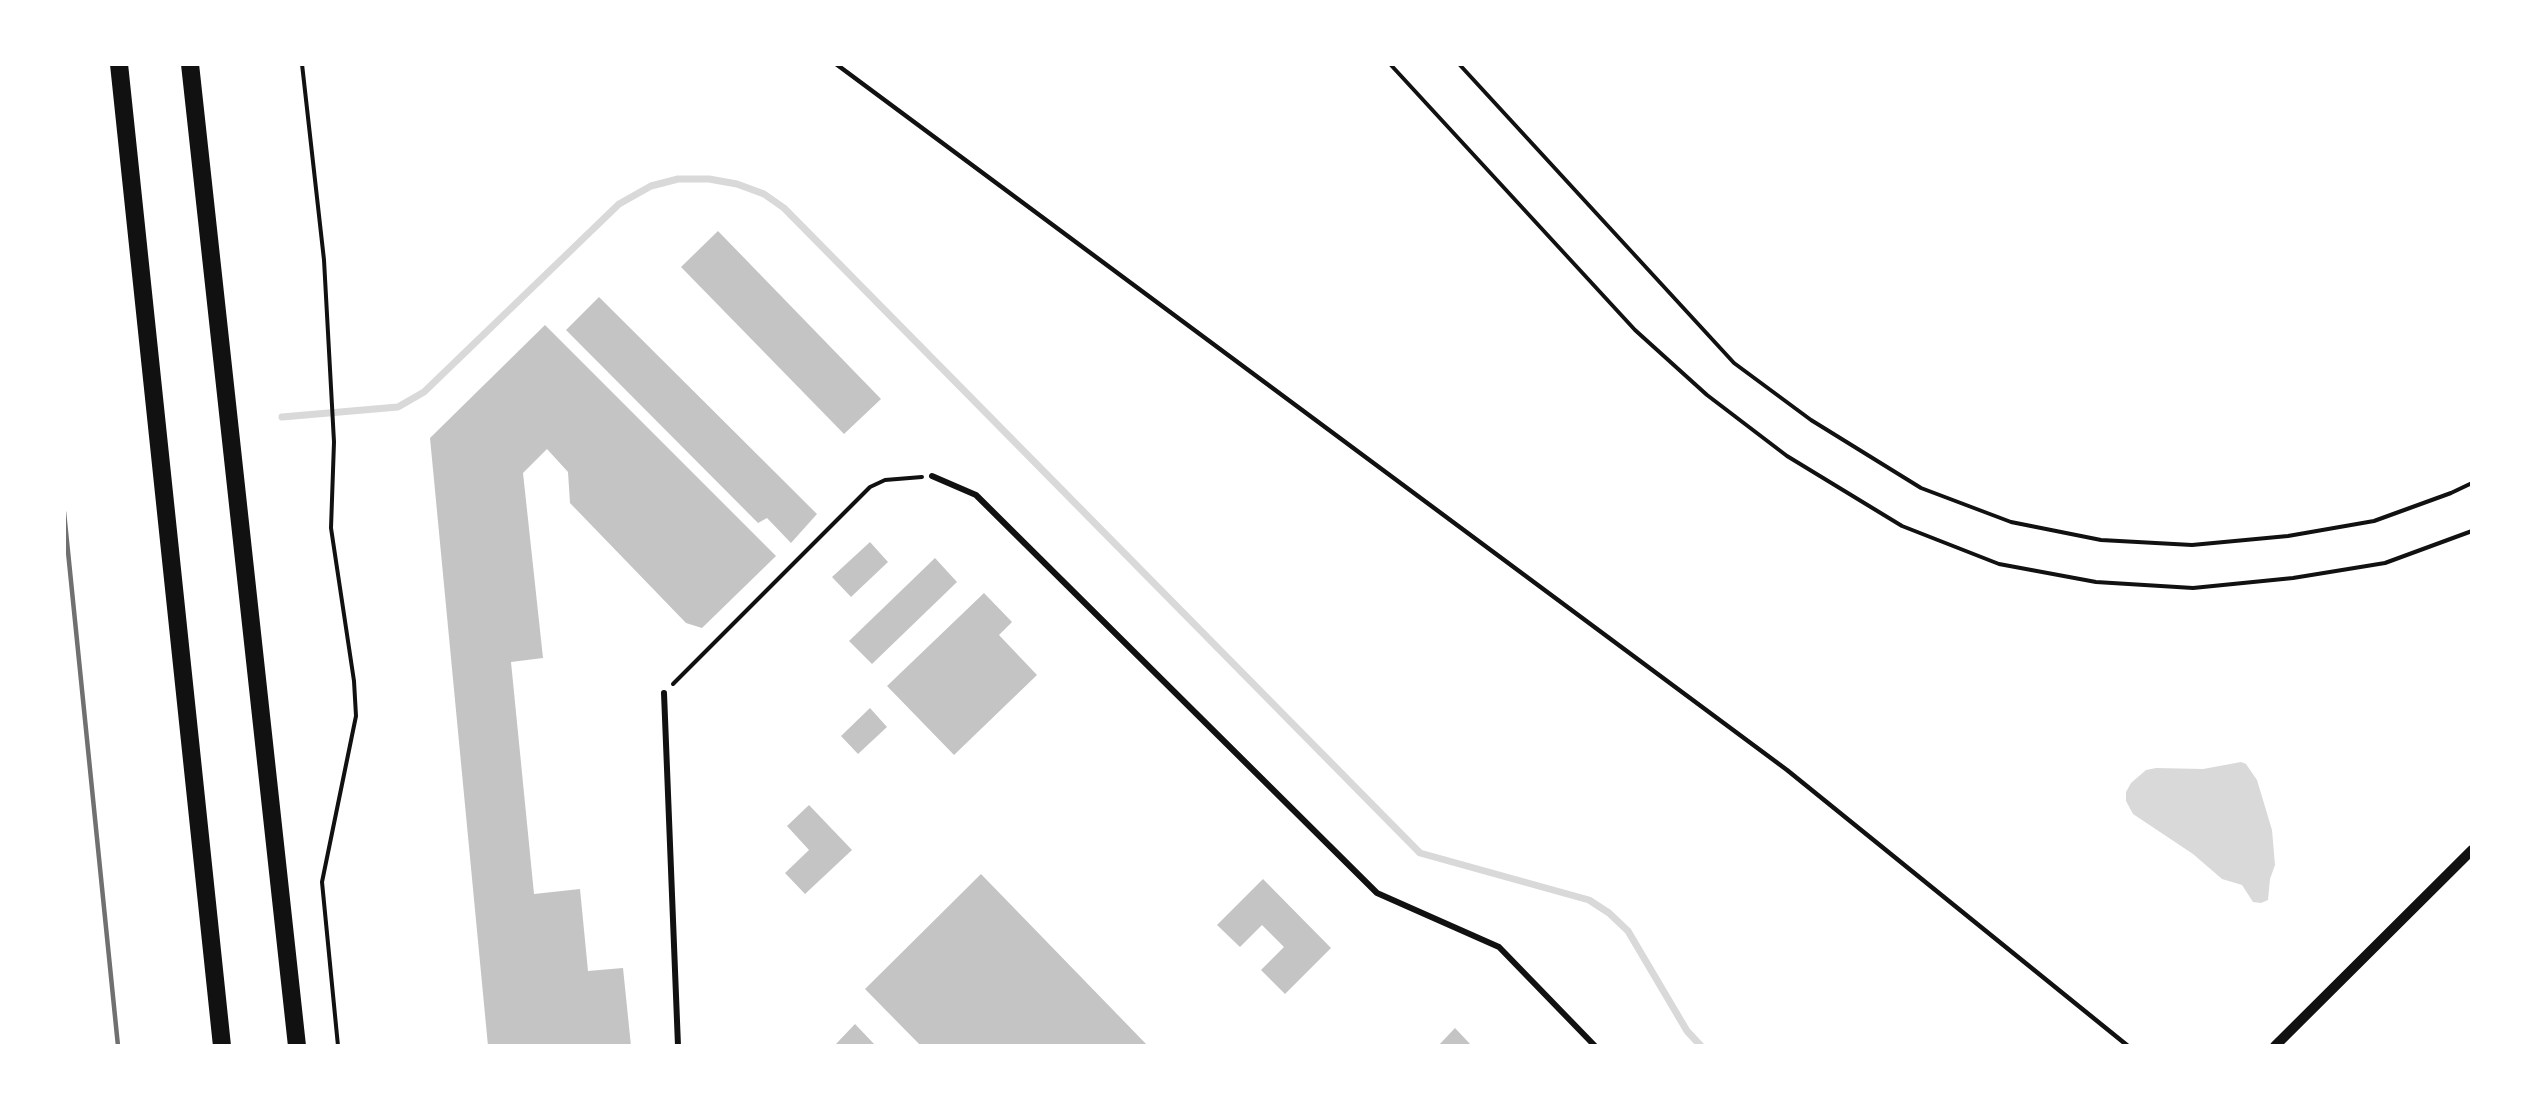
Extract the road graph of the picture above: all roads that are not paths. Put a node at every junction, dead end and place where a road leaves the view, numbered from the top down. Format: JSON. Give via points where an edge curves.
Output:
{"nodes":[{"id":1,"x":119,"y":64,"type":"edge"},
{"id":2,"x":190,"y":64,"type":"edge"},
{"id":3,"x":836,"y":64,"type":"edge"},
{"id":4,"x":932,"y":476,"type":"road end"},
{"id":5,"x":664,"y":693,"type":"road end"},
{"id":6,"x":2472,"y":850,"type":"edge"},
{"id":7,"x":222,"y":1046,"type":"edge"},
{"id":8,"x":297,"y":1046,"type":"edge"},
{"id":9,"x":678,"y":1046,"type":"edge"},
{"id":10,"x":1595,"y":1046,"type":"edge"},
{"id":11,"x":2128,"y":1046,"type":"edge"},
{"id":12,"x":2275,"y":1046,"type":"edge"}],
"edges":[{"from":1,"to":7,"type":"highway"},
{"from":2,"to":8,"type":"highway"},
{"from":3,"to":11,"type":"lane","via":[[1787,770]]},
{"from":4,"to":10,"type":"street","via":[[976,495],[1377,893],[1499,947]]},
{"from":5,"to":9,"type":"street"},
{"from":6,"to":12,"type":"street"}]}
